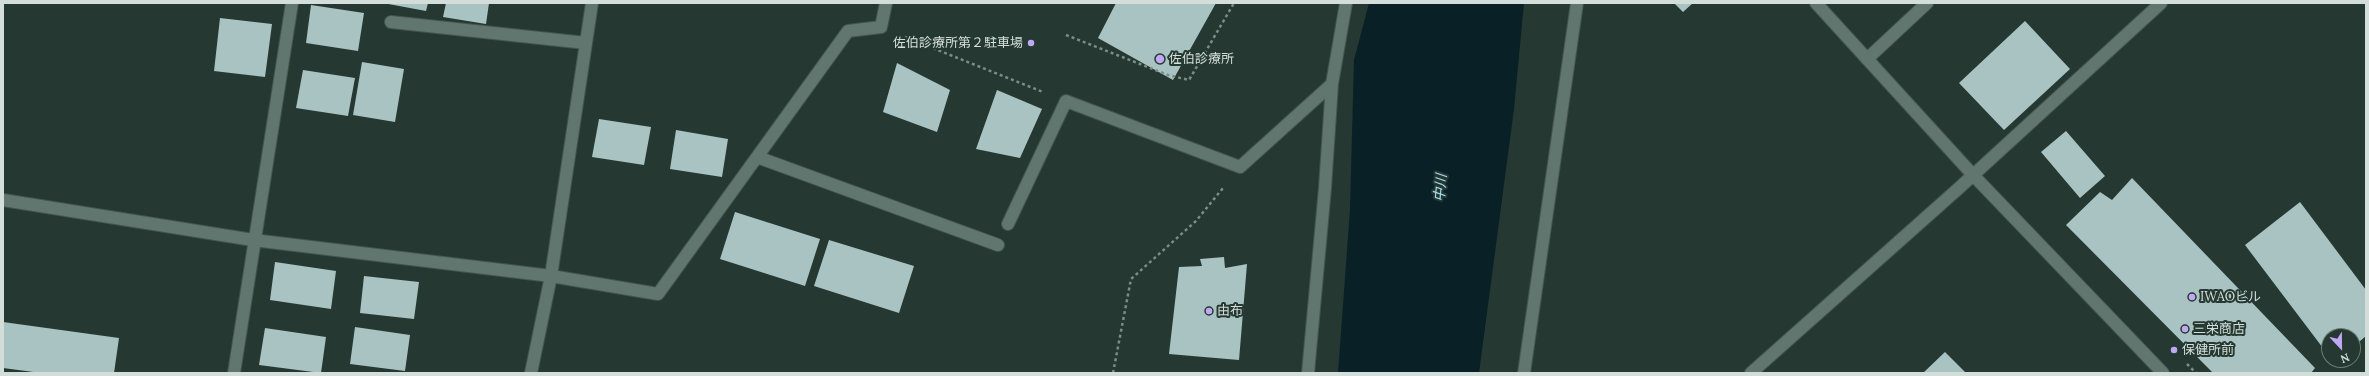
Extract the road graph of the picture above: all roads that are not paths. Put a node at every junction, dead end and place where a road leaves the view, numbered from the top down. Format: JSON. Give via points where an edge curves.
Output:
{"nodes":[{"id":1,"x":292,"y":3,"type":"edge"},
{"id":2,"x":592,"y":3,"type":"edge"},
{"id":3,"x":886,"y":3,"type":"edge"},
{"id":4,"x":1346,"y":3,"type":"edge"},
{"id":5,"x":1816,"y":3,"type":"edge"},
{"id":6,"x":1927,"y":3,"type":"edge"},
{"id":7,"x":2161,"y":3,"type":"edge"},
{"id":8,"x":1577,"y":4,"type":"edge"},
{"id":9,"x":391,"y":22,"type":"dead end"},
{"id":10,"x":586,"y":43,"type":"junction"},
{"id":11,"x":1868,"y":59,"type":"junction"},
{"id":12,"x":1332,"y":84,"type":"junction"},
{"id":13,"x":757,"y":157,"type":"junction"},
{"id":14,"x":1973,"y":175,"type":"junction"},
{"id":15,"x":3,"y":200,"type":"edge"},
{"id":16,"x":1008,"y":224,"type":"dead end"},
{"id":17,"x":253,"y":240,"type":"junction"},
{"id":18,"x":998,"y":245,"type":"dead end"},
{"id":19,"x":551,"y":276,"type":"junction"},
{"id":20,"x":234,"y":373,"type":"edge"},
{"id":21,"x":530,"y":373,"type":"edge"},
{"id":22,"x":1308,"y":373,"type":"edge"},
{"id":23,"x":1524,"y":373,"type":"edge"},
{"id":24,"x":1751,"y":373,"type":"edge"},
{"id":25,"x":2163,"y":373,"type":"edge"}],
"edges":[{"from":1,"to":17,"type":"street"},
{"from":2,"to":10,"type":"street"},
{"from":3,"to":13,"type":"street","via":[[881,27],[848,31]]},
{"from":4,"to":12,"type":"street"},
{"from":5,"to":11,"type":"street"},
{"from":6,"to":11,"type":"street"},
{"from":7,"to":14,"type":"street"},
{"from":8,"to":23,"type":"street"},
{"from":9,"to":10,"type":"street"},
{"from":10,"to":19,"type":"street"},
{"from":11,"to":14,"type":"street"},
{"from":12,"to":16,"type":"street","via":[[1240,167],[1066,101]]},
{"from":12,"to":22,"type":"street"},
{"from":13,"to":18,"type":"street"},
{"from":13,"to":19,"type":"street","via":[[658,294]]},
{"from":14,"to":24,"type":"street"},
{"from":14,"to":25,"type":"street"},
{"from":15,"to":17,"type":"street"},
{"from":17,"to":19,"type":"street"},
{"from":17,"to":20,"type":"street"},
{"from":19,"to":21,"type":"street"}]}
